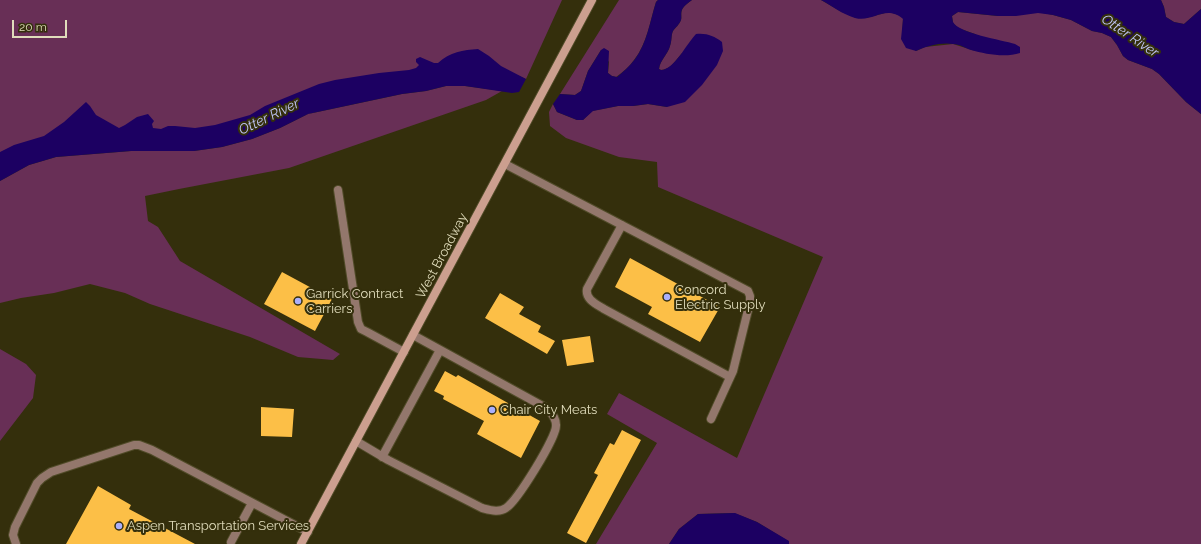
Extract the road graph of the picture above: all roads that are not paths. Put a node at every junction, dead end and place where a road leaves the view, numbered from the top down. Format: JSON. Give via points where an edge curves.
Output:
{"nodes":[{"id":1,"x":592,"y":0,"type":"edge"},
{"id":2,"x":505,"y":164,"type":"junction"},
{"id":3,"x":338,"y":190,"type":"dead end"},
{"id":4,"x":622,"y":225,"type":"junction"},
{"id":5,"x":413,"y":335,"type":"junction"},
{"id":6,"x":440,"y":350,"type":"junction"},
{"id":7,"x":404,"y":352,"type":"junction"},
{"id":8,"x":730,"y":377,"type":"junction"},
{"id":9,"x":711,"y":419,"type":"dead end"},
{"id":10,"x":356,"y":441,"type":"junction"},
{"id":11,"x":382,"y":457,"type":"junction"},
{"id":12,"x":252,"y":503,"type":"junction"},
{"id":13,"x":308,"y":532,"type":"junction"},
{"id":14,"x":231,"y":542,"type":"dead end"},
{"id":15,"x":16,"y":544,"type":"edge"},
{"id":16,"x":301,"y":544,"type":"edge"}],
"edges":[{"from":1,"to":2,"type":"main road","name":"West Broadway"},
{"from":2,"to":4,"type":"lane"},
{"from":2,"to":5,"type":"main road","name":"West Broadway"},
{"from":3,"to":7,"type":"lane","via":[[358,322],[361,328]]},
{"from":4,"to":8,"type":"lane","via":[[748,291],[750,302]]},
{"from":4,"to":8,"type":"lane","via":[[587,289],[587,296],[604,309]]},
{"from":5,"to":6,"type":"lane"},
{"from":5,"to":7,"type":"main road","name":"West Broadway"},
{"from":6,"to":11,"type":"lane"},
{"from":6,"to":11,"type":"lane","via":[[548,409],[554,416],[557,426],[554,436],[522,490],[506,509],[493,511],[482,508]]},
{"from":7,"to":10,"type":"main road","name":"West Broadway"},
{"from":8,"to":9,"type":"lane"},
{"from":10,"to":11,"type":"lane"},
{"from":10,"to":13,"type":"main road","name":"West Broadway"},
{"from":12,"to":13,"type":"lane"},
{"from":12,"to":14,"type":"lane"},
{"from":12,"to":15,"type":"lane","via":[[152,450],[134,445],[51,472],[42,478],[15,527],[13,534]]},
{"from":13,"to":16,"type":"main road","name":"West Broadway"}]}
